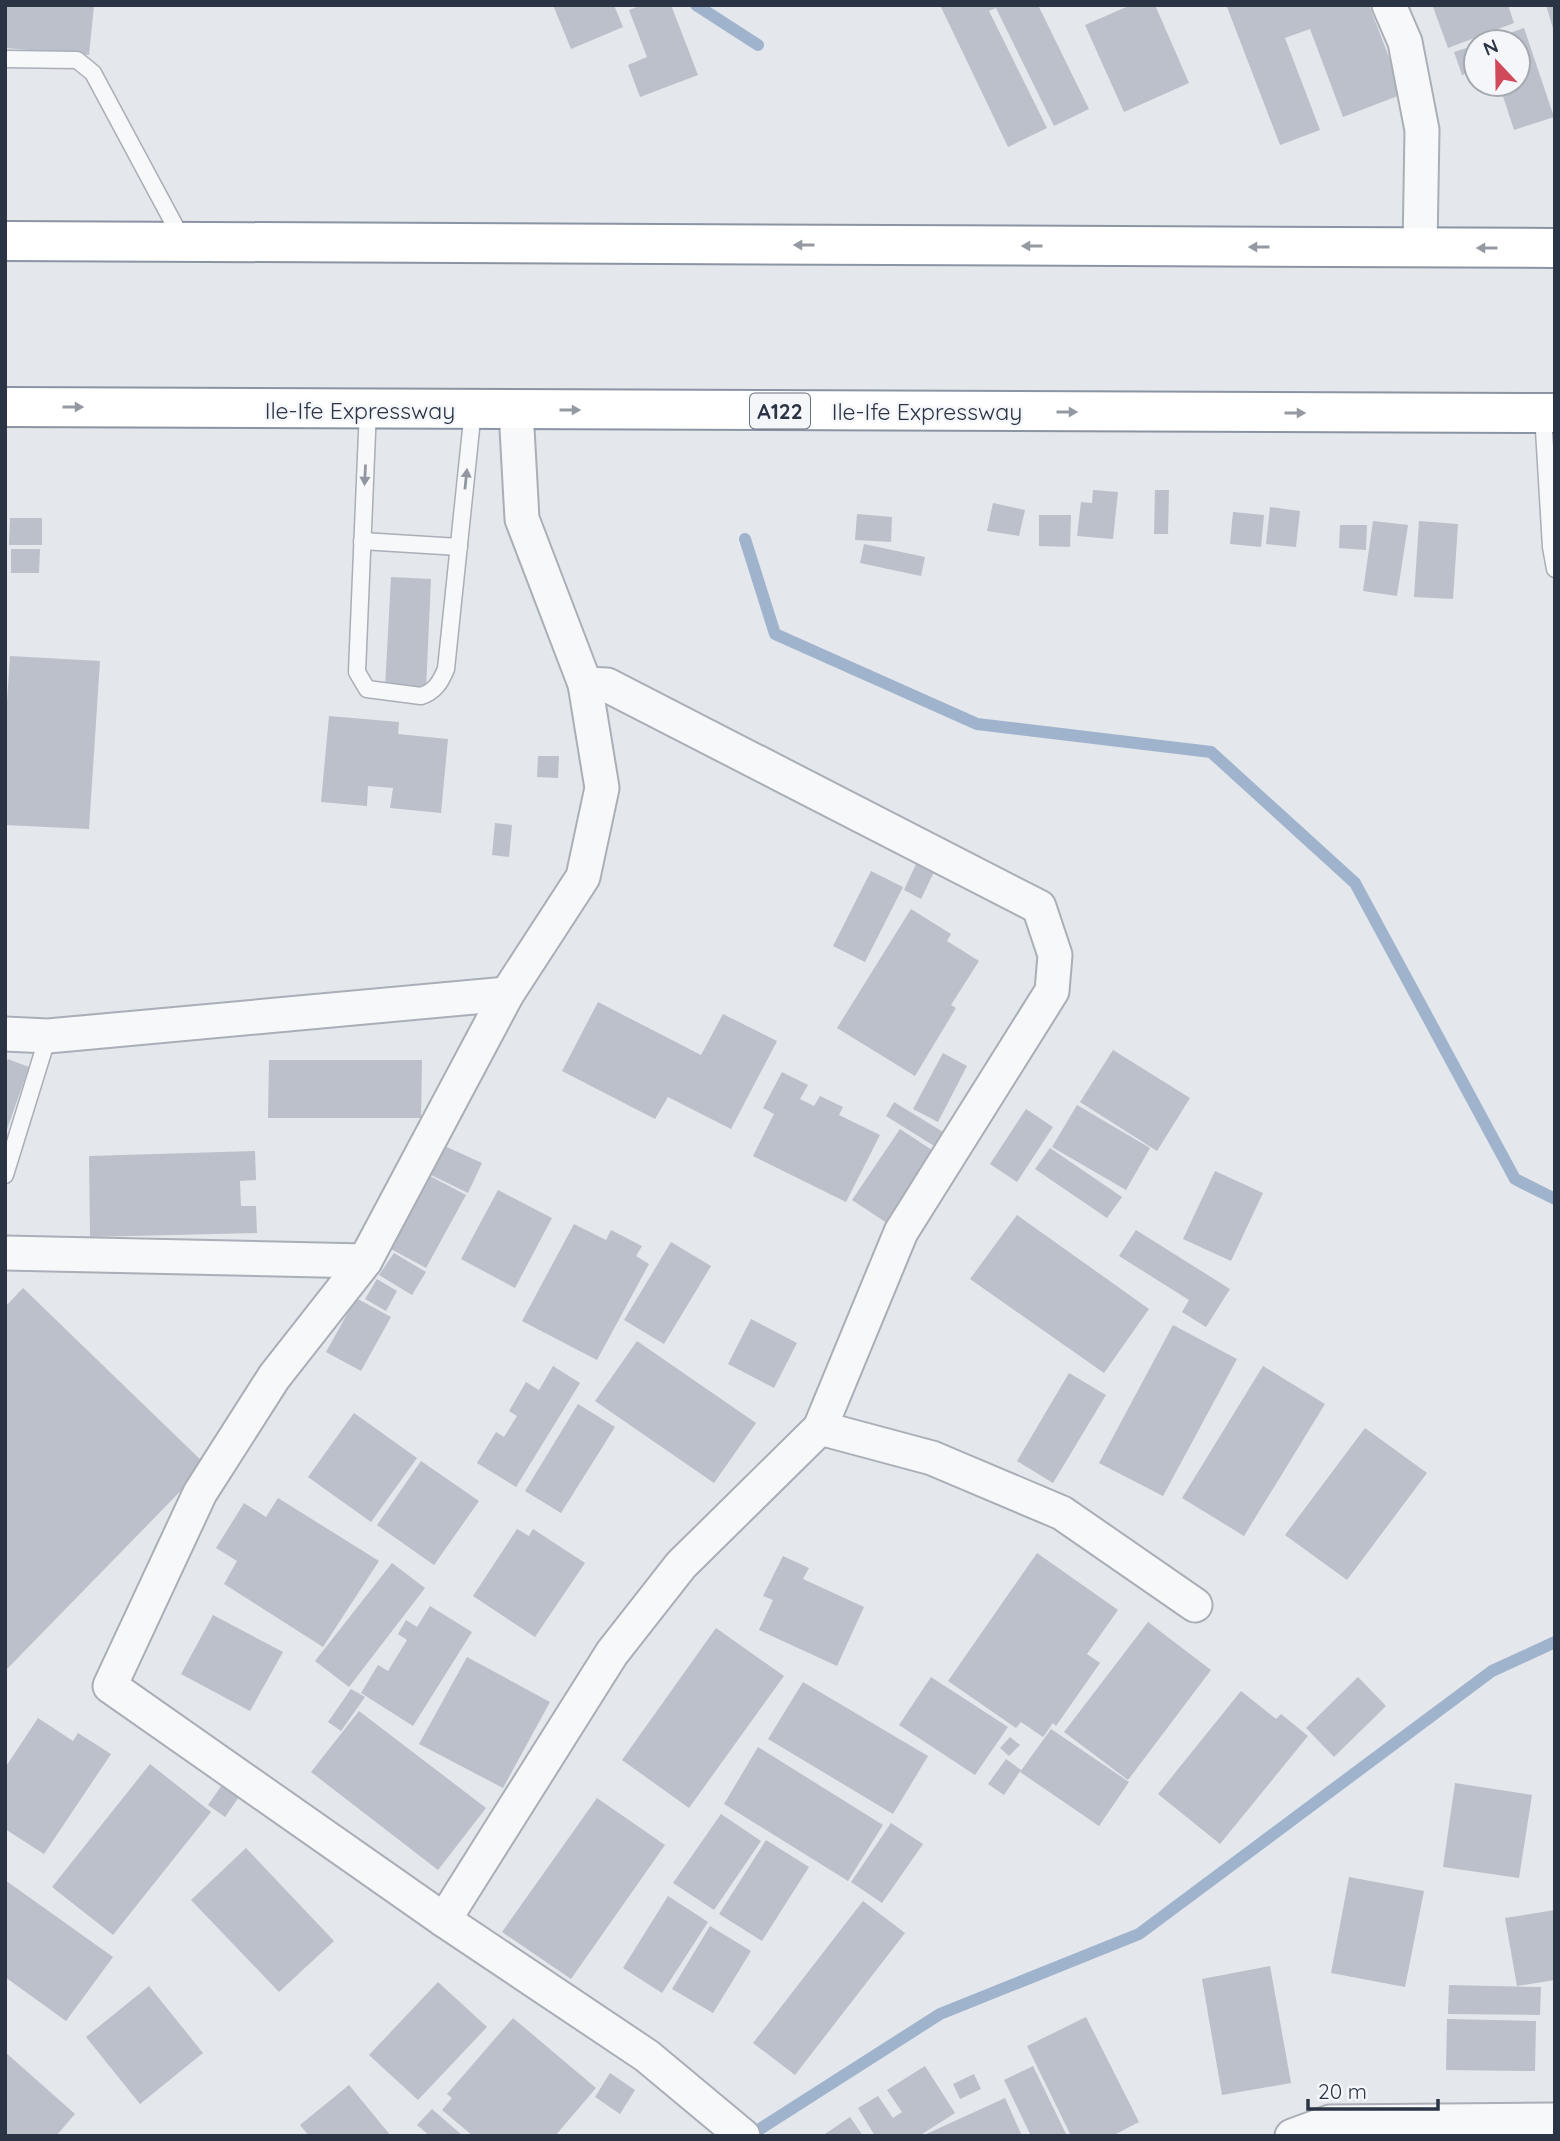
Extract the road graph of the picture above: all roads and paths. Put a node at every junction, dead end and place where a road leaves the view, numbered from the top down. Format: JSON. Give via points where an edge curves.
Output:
{"nodes":[{"id":1,"x":1389,"y":5,"type":"edge"},
{"id":2,"x":5,"y":59,"type":"edge"},
{"id":3,"x":5,"y":241,"type":"edge"},
{"id":4,"x":183,"y":242,"type":"junction"},
{"id":5,"x":1420,"y":248,"type":"junction"},
{"id":6,"x":1555,"y":248,"type":"edge"},
{"id":7,"x":5,"y":407,"type":"edge"},
{"id":8,"x":368,"y":409,"type":"junction"},
{"id":9,"x":516,"y":410,"type":"junction"},
{"id":10,"x":473,"y":411,"type":"junction"},
{"id":11,"x":1549,"y":413,"type":"edge"},
{"id":12,"x":1552,"y":499,"type":"edge"},
{"id":13,"x":362,"y":541,"type":"junction"},
{"id":14,"x":459,"y":547,"type":"junction"},
{"id":15,"x":1555,"y":569,"type":"edge"},
{"id":16,"x":586,"y":684,"type":"junction"},
{"id":17,"x":507,"y":994,"type":"junction"},
{"id":18,"x":5,"y":1034,"type":"edge"},
{"id":19,"x":48,"y":1036,"type":"junction"},
{"id":20,"x":5,"y":1175,"type":"edge"},
{"id":21,"x":5,"y":1254,"type":"edge"},
{"id":22,"x":365,"y":1261,"type":"junction"},
{"id":23,"x":820,"y":1428,"type":"junction"},
{"id":24,"x":1195,"y":1605,"type":"dead end"},
{"id":25,"x":444,"y":1920,"type":"junction"},
{"id":26,"x":1555,"y":2120,"type":"edge"},
{"id":27,"x":743,"y":2136,"type":"edge"},
{"id":28,"x":1292,"y":2136,"type":"edge"}],
"edges":[{"from":1,"to":5,"type":"street","via":[[1405,42],[1422,130]]},
{"from":2,"to":4,"type":"lane","via":[[76,60],[93,73]]},
{"from":3,"to":4,"type":"highway"},
{"from":5,"to":4,"type":"highway","one_way":true},
{"from":6,"to":5,"type":"highway","one_way":true},
{"from":7,"to":8,"type":"highway","name":"Ile-Ife Expressway","number":"A122","one_way":true},
{"from":8,"to":10,"type":"highway","name":"Ile-Ife Expressway","number":"A122"},
{"from":8,"to":13,"type":"lane","one_way":true},
{"from":9,"to":10,"type":"highway","name":"Ile-Ife Expressway","number":"A122"},
{"from":9,"to":11,"type":"highway","name":"Ile-Ife Expressway","number":"A122","one_way":true},
{"from":9,"to":16,"type":"street","via":[[522,519]]},
{"from":14,"to":10,"type":"lane","one_way":true},
{"from":11,"to":12,"type":"lane"},
{"from":12,"to":15,"type":"lane"},
{"from":13,"to":14,"type":"lane"},
{"from":13,"to":14,"type":"lane","via":[[359,678],[367,689],[421,696],[436,687],[446,669]]},
{"from":16,"to":17,"type":"street","via":[[601,788],[583,877]]},
{"from":16,"to":23,"type":"street","via":[[607,685],[1039,908],[1055,955],[1052,991],[901,1232]]},
{"from":17,"to":19,"type":"street"},
{"from":17,"to":22,"type":"street"},
{"from":18,"to":19,"type":"street"},
{"from":19,"to":20,"type":"lane"},
{"from":21,"to":22,"type":"street"},
{"from":22,"to":25,"type":"street","via":[[274,1377],[200,1493],[110,1686]]},
{"from":23,"to":24,"type":"street","via":[[932,1458],[1062,1513]]},
{"from":23,"to":25,"type":"street","via":[[681,1564],[612,1653]]},
{"from":25,"to":27,"type":"street","via":[[647,2056]]},
{"from":26,"to":28,"type":"street","via":[[1330,2122]]}]}
